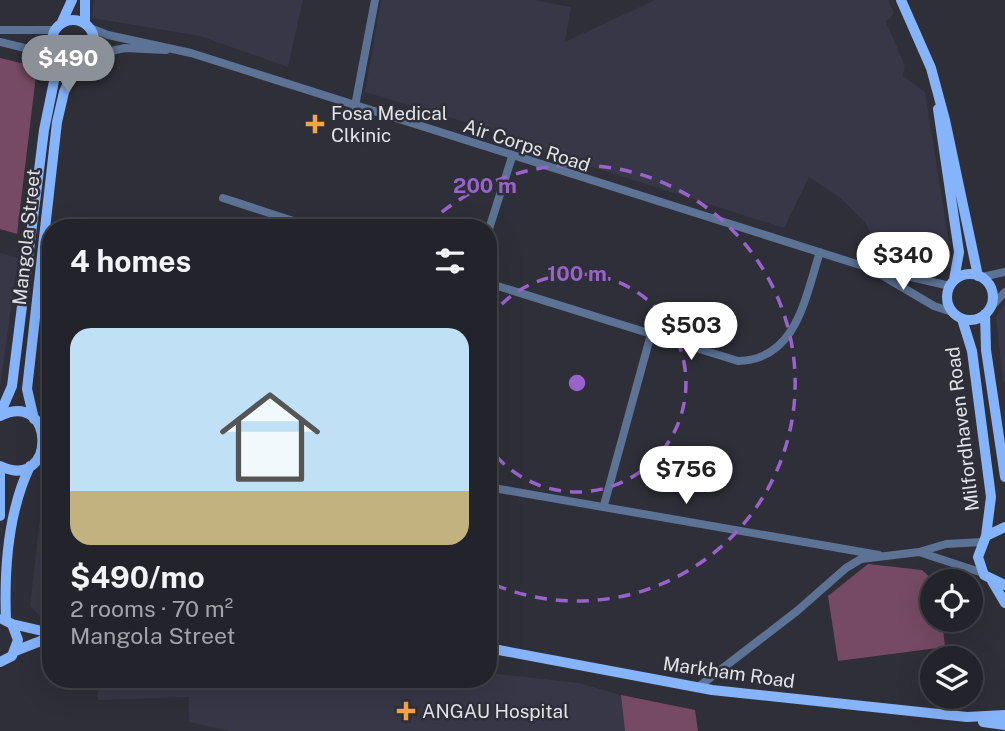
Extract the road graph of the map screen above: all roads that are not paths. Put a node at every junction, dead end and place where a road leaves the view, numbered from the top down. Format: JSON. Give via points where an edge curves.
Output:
{"nodes":[{"id":1,"x":72,"y":0,"type":"edge"},
{"id":2,"x":85,"y":0,"type":"edge"},
{"id":3,"x":375,"y":0,"type":"edge"},
{"id":4,"x":904,"y":1,"type":"edge"},
{"id":5,"x":88,"y":26,"type":"junction"},
{"id":6,"x":58,"y":27,"type":"junction"},
{"id":7,"x":0,"y":30,"type":"edge"},
{"id":8,"x":0,"y":42,"type":"edge"},
{"id":9,"x":183,"y":51,"type":"junction"},
{"id":10,"x":58,"y":56,"type":"junction"},
{"id":11,"x":88,"y":56,"type":"junction"},
{"id":12,"x":77,"y":62,"type":"junction"},
{"id":13,"x":938,"y":99,"type":"junction"},
{"id":14,"x":355,"y":106,"type":"junction"},
{"id":15,"x":512,"y":157,"type":"junction"},
{"id":16,"x":223,"y":198,"type":"dead end"},
{"id":17,"x":46,"y":219,"type":"edge"},
{"id":18,"x":287,"y":219,"type":"edge"},
{"id":19,"x":492,"y":219,"type":"edge"},
{"id":20,"x":820,"y":252,"type":"junction"},
{"id":21,"x":42,"y":255,"type":"edge"},
{"id":22,"x":863,"y":265,"type":"junction"},
{"id":23,"x":1005,"y":272,"type":"edge"},
{"id":24,"x":980,"y":277,"type":"junction"},
{"id":25,"x":952,"y":283,"type":"junction"},
{"id":26,"x":497,"y":286,"type":"edge"},
{"id":27,"x":1005,"y":292,"type":"edge"},
{"id":28,"x":988,"y":311,"type":"junction"},
{"id":29,"x":957,"y":315,"type":"junction"},
{"id":30,"x":651,"y":334,"type":"junction"},
{"id":31,"x":0,"y":415,"type":"edge"},
{"id":32,"x":37,"y":422,"type":"junction"},
{"id":33,"x":42,"y":425,"type":"edge"},
{"id":34,"x":42,"y":436,"type":"edge"},
{"id":35,"x":42,"y":445,"type":"edge"},
{"id":36,"x":42,"y":460,"type":"edge"},
{"id":37,"x":32,"y":464,"type":"junction"},
{"id":38,"x":0,"y":466,"type":"edge"},
{"id":39,"x":0,"y":473,"type":"edge"},
{"id":40,"x":1005,"y":477,"type":"edge"},
{"id":41,"x":497,"y":488,"type":"edge"},
{"id":42,"x":604,"y":505,"type":"junction"},
{"id":43,"x":0,"y":516,"type":"edge"},
{"id":44,"x":1005,"y":527,"type":"edge"},
{"id":45,"x":984,"y":539,"type":"junction"},
{"id":46,"x":919,"y":552,"type":"junction"},
{"id":47,"x":879,"y":555,"type":"junction"},
{"id":48,"x":987,"y":577,"type":"junction"},
{"id":49,"x":1005,"y":586,"type":"edge"},
{"id":50,"x":1005,"y":603,"type":"edge"},
{"id":51,"x":6,"y":621,"type":"edge"},
{"id":52,"x":42,"y":632,"type":"edge"},
{"id":53,"x":42,"y":640,"type":"edge"},
{"id":54,"x":497,"y":650,"type":"edge"},
{"id":55,"x":6,"y":660,"type":"edge"},
{"id":56,"x":697,"y":688,"type":"junction"},
{"id":57,"x":1005,"y":715,"type":"edge"},
{"id":58,"x":967,"y":717,"type":"junction"},
{"id":59,"x":1005,"y":725,"type":"edge"}],
"edges":[{"from":1,"to":6,"type":"main road"},
{"from":2,"to":5,"type":"main road"},
{"from":3,"to":14,"type":"street"},
{"from":4,"to":13,"type":"main road","via":[[931,68]]},
{"from":5,"to":6,"type":"main road","via":[[73,20]]},
{"from":5,"to":9,"type":"street","name":"Air Corps Road","via":[[108,35]]},
{"from":5,"to":11,"type":"main road","via":[[94,45]]},
{"from":6,"to":7,"type":"street"},
{"from":6,"to":10,"type":"main road","via":[[52,40]]},
{"from":8,"to":10,"type":"street"},
{"from":9,"to":11,"type":"street","name":"Air Corps Road","via":[[125,48]]},
{"from":9,"to":14,"type":"street","name":"Air Corps Road"},
{"from":10,"to":12,"type":"main road"},
{"from":10,"to":31,"type":"main road","name":"Mangola Street","via":[[44,130],[12,386]]},
{"from":11,"to":12,"type":"main road"},
{"from":12,"to":17,"type":"main road","name":"Mangola Street","via":[[57,121]]},
{"from":13,"to":24,"type":"main road","via":[[954,149]]},
{"from":13,"to":25,"type":"main road","via":[[959,252]]},
{"from":14,"to":15,"type":"street","name":"Air Corps Road"},
{"from":15,"to":19,"type":"street"},
{"from":15,"to":20,"type":"street","name":"Air Corps Road"},
{"from":16,"to":18,"type":"street"},
{"from":20,"to":22,"type":"street","name":"Air Corps Road"},
{"from":20,"to":30,"type":"street","via":[[791,334],[779,348],[761,357],[738,362]]},
{"from":21,"to":32,"type":"main road","name":"Mangola Street","via":[[27,389]]},
{"from":22,"to":25,"type":"street","name":"Air Corps Road"},
{"from":22,"to":29,"type":"street","name":"Air Corps Road"},
{"from":23,"to":24,"type":"street"},
{"from":24,"to":25,"type":"main road","via":[[967,274]]},
{"from":24,"to":28,"type":"main road","via":[[991,288]]},
{"from":25,"to":29,"type":"main road","via":[[948,304]]},
{"from":26,"to":30,"type":"street"},
{"from":27,"to":28,"type":"street"},
{"from":28,"to":29,"type":"main road","via":[[974,320]]},
{"from":28,"to":40,"type":"main road","name":"Milfordhaven Road","via":[[986,350]]},
{"from":29,"to":45,"type":"main road","name":"Milfordhaven Road","via":[[972,351],[991,497]]},
{"from":30,"to":42,"type":"street"},
{"from":31,"to":32,"type":"main road","via":[[21,412]]},
{"from":32,"to":33,"type":"street"},
{"from":32,"to":34,"type":"main road","name":"Mangola Street"},
{"from":35,"to":37,"type":"main road","name":"Mangola Street"},
{"from":36,"to":37,"type":"street"},
{"from":37,"to":38,"type":"main road","via":[[14,470]]},
{"from":37,"to":51,"type":"main road","via":[[14,517]]},
{"from":39,"to":43,"type":"main road"},
{"from":41,"to":42,"type":"street"},
{"from":42,"to":47,"type":"street"},
{"from":44,"to":45,"type":"main road"},
{"from":45,"to":46,"type":"street"},
{"from":45,"to":48,"type":"main road","name":"Milfordhaven Road","via":[[978,557]]},
{"from":46,"to":47,"type":"street"},
{"from":46,"to":48,"type":"street"},
{"from":47,"to":56,"type":"street","via":[[846,568]]},
{"from":48,"to":49,"type":"main road"},
{"from":48,"to":50,"type":"main road"},
{"from":51,"to":52,"type":"main road"},
{"from":51,"to":55,"type":"main road","via":[[18,634]]},
{"from":53,"to":55,"type":"main road"},
{"from":54,"to":56,"type":"main road","name":"Markham Road"},
{"from":56,"to":58,"type":"main road","name":"Markham Road"},
{"from":57,"to":58,"type":"main road","name":"Markham Road"},
{"from":58,"to":59,"type":"main road","name":"Markham Road"}]}
